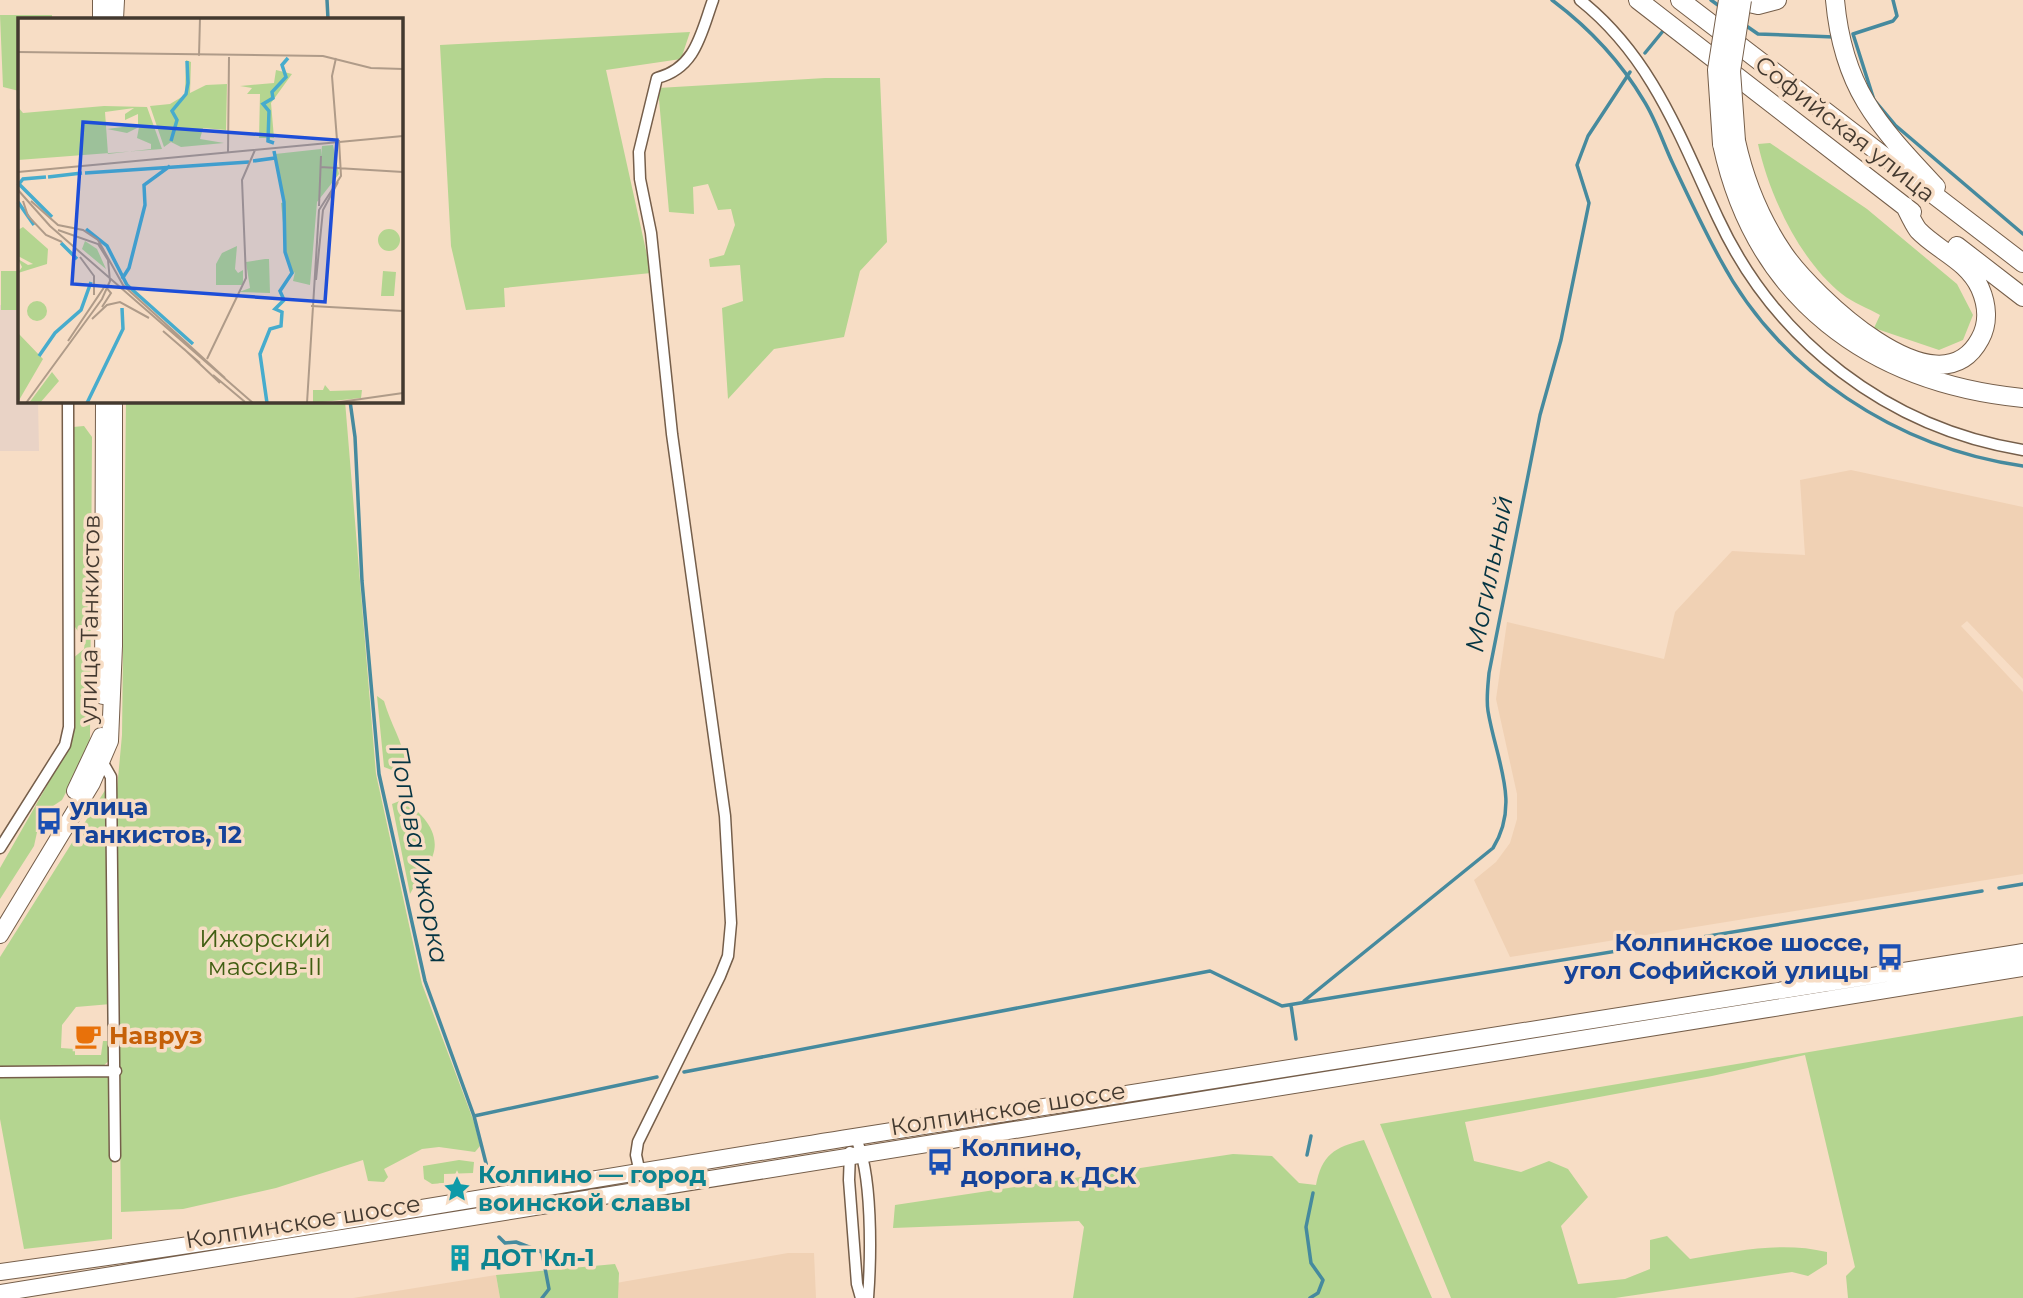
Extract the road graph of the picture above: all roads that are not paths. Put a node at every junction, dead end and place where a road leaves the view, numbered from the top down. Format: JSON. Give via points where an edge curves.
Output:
{"nodes":[{"id":1,"x":101,"y":0,"type":"edge"},
{"id":2,"x":116,"y":0,"type":"edge"},
{"id":3,"x":713,"y":0,"type":"edge"},
{"id":4,"x":1580,"y":0,"type":"edge"},
{"id":5,"x":1638,"y":0,"type":"edge"},
{"id":6,"x":1679,"y":0,"type":"edge"},
{"id":7,"x":1728,"y":0,"type":"edge"},
{"id":8,"x":1736,"y":0,"type":"edge"},
{"id":9,"x":1742,"y":0,"type":"edge"},
{"id":10,"x":1777,"y":0,"type":"edge"},
{"id":11,"x":1835,"y":0,"type":"edge"},
{"id":12,"x":101,"y":18,"type":"edge"},
{"id":13,"x":116,"y":18,"type":"edge"},
{"id":14,"x":1729,"y":143,"type":"junction"},
{"id":15,"x":1905,"y":206,"type":"junction"},
{"id":16,"x":1972,"y":225,"type":"junction"},
{"id":17,"x":2023,"y":263,"type":"edge"},
{"id":18,"x":2023,"y":297,"type":"edge"},
{"id":19,"x":2023,"y":398,"type":"edge"},
{"id":20,"x":68,"y":402,"type":"edge"},
{"id":21,"x":104,"y":402,"type":"edge"},
{"id":22,"x":114,"y":402,"type":"edge"},
{"id":23,"x":2023,"y":450,"type":"edge"},
{"id":24,"x":103,"y":763,"type":"junction"},
{"id":25,"x":0,"y":848,"type":"edge"},
{"id":26,"x":0,"y":914,"type":"edge"},
{"id":27,"x":0,"y":935,"type":"edge"},
{"id":28,"x":2023,"y":952,"type":"edge"},
{"id":29,"x":2023,"y":968,"type":"edge"},
{"id":30,"x":116,"y":1071,"type":"junction"},
{"id":31,"x":0,"y":1072,"type":"edge"},
{"id":32,"x":855,"y":1137,"type":"junction"},
{"id":33,"x":864,"y":1154,"type":"junction"},
{"id":34,"x":116,"y":1156,"type":"dead end"},
{"id":35,"x":848,"y":1157,"type":"junction"},
{"id":36,"x":640,"y":1173,"type":"junction"},
{"id":37,"x":0,"y":1272,"type":"edge"},
{"id":38,"x":0,"y":1293,"type":"edge"},
{"id":39,"x":861,"y":1298,"type":"edge"},
{"id":40,"x":867,"y":1298,"type":"edge"}],
"edges":[{"from":1,"to":12,"type":"main road"},
{"from":2,"to":13,"type":"main road"},
{"from":3,"to":36,"type":"street","via":[[694,53],[684,65],[657,78],[639,152],[724,816],[730,942],[720,975],[638,1142]]},
{"from":4,"to":23,"type":"street","via":[[1612,28],[1648,74],[1681,132],[1732,246],[1762,293],[1810,347],[1898,409],[1967,437]]},
{"from":5,"to":15,"type":"main road","name":"Софийская улица"},
{"from":6,"to":16,"type":"main road","name":"Софийская улица"},
{"from":7,"to":14,"type":"main road","bridge":true,"via":[[1717,70]]},
{"from":8,"to":10,"type":"main road","via":[[1758,5]]},
{"from":9,"to":14,"type":"main road","bridge":true,"via":[[1731,71]]},
{"from":11,"to":16,"type":"main road","via":[[1845,57],[1866,106],[1894,144]]},
{"from":14,"to":15,"type":"main road","via":[[1784,255],[1813,290],[1846,321],[1892,350],[1931,364],[1955,360],[1977,345],[1984,332],[1980,288],[1971,273],[1917,229]]},
{"from":14,"to":19,"type":"main road","via":[[1735,192],[1771,262],[1839,333],[1888,365],[1916,375],[1948,386]]},
{"from":15,"to":18,"type":"main road","name":"Софийская улица"},
{"from":16,"to":17,"type":"main road","name":"Софийская улица"},
{"from":20,"to":25,"type":"street","via":[[69,727],[65,745]]},
{"from":21,"to":26,"type":"main road","name":"улица Танкистов","via":[[101,738],[83,777]]},
{"from":22,"to":24,"type":"main road","name":"улица Танкистов","via":[[113,708]]},
{"from":24,"to":27,"type":"main road","name":"улица Танкистов"},
{"from":24,"to":30,"type":"street","via":[[111,777]]},
{"from":28,"to":32,"type":"main road","name":"Колпинское шоссе"},
{"from":29,"to":33,"type":"main road","name":"Колпинское шоссе"},
{"from":30,"to":31,"type":"street"},
{"from":30,"to":34,"type":"street"},
{"from":32,"to":33,"type":"street"},
{"from":32,"to":35,"type":"street"},
{"from":32,"to":36,"type":"main road","name":"Колпинское шоссе"},
{"from":33,"to":35,"type":"main road","name":"Колпинское шоссе"},
{"from":33,"to":40,"type":"street"},
{"from":35,"to":38,"type":"main road","name":"Колпинское шоссе"},
{"from":35,"to":39,"type":"street"},
{"from":36,"to":37,"type":"main road","name":"Колпинское шоссе","via":[[175,1249]]}]}
